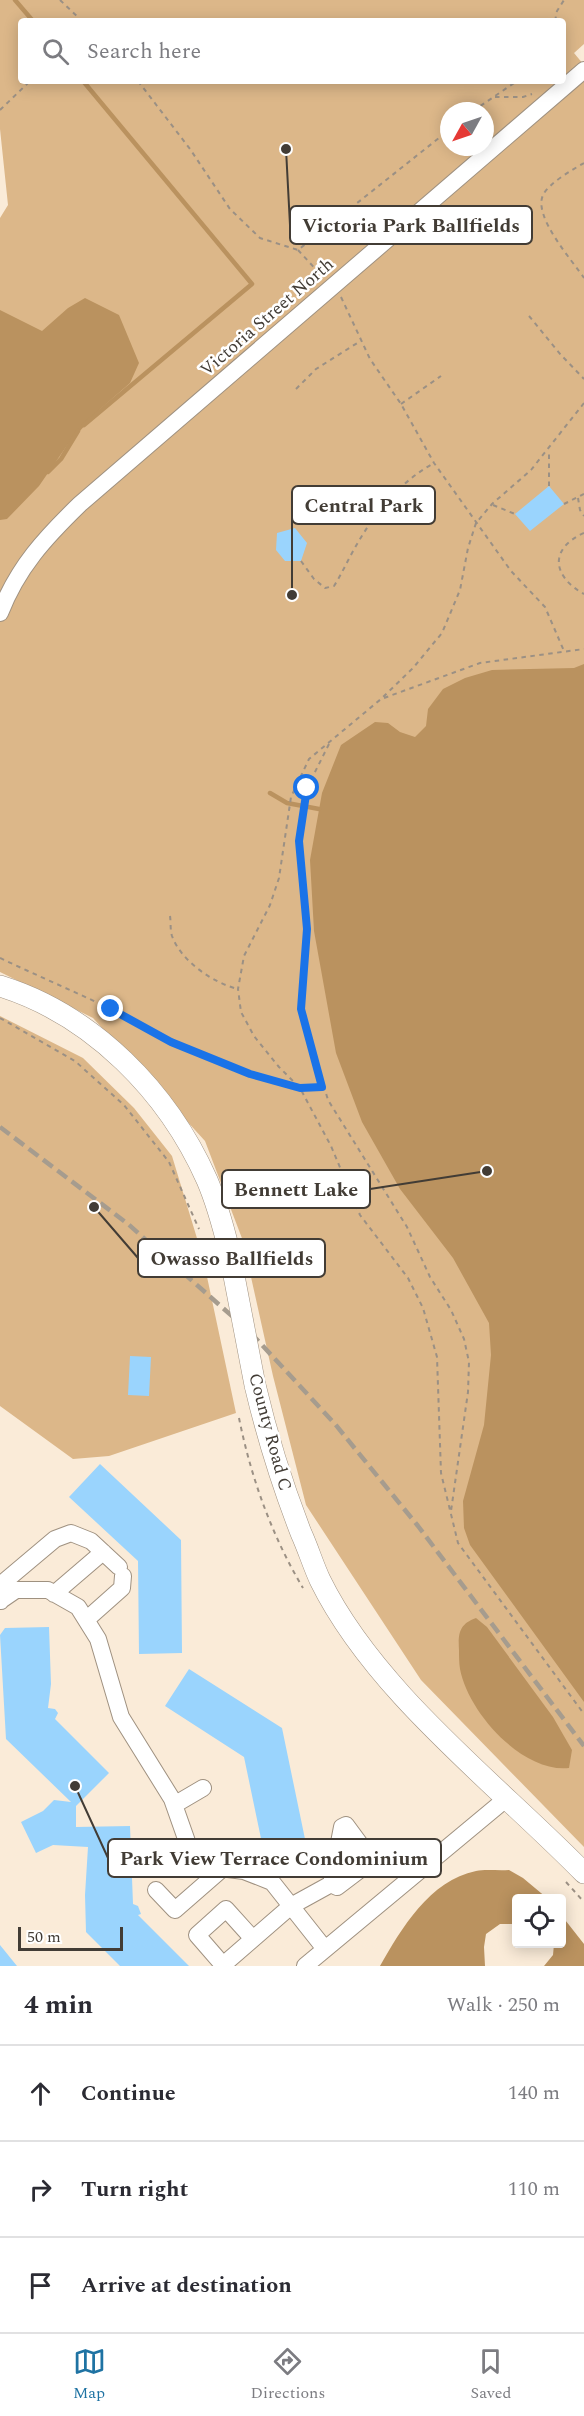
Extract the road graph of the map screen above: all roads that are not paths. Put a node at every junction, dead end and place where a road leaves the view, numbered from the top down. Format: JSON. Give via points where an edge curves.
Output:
{"nodes":[{"id":1,"x":584,"y":70,"type":"edge"},
{"id":2,"x":0,"y":613,"type":"edge"},
{"id":3,"x":0,"y":986,"type":"edge"},
{"id":4,"x":103,"y":1552,"type":"junction"},
{"id":5,"x":54,"y":1594,"type":"junction"},
{"id":6,"x":0,"y":1601,"type":"edge"},
{"id":7,"x":86,"y":1620,"type":"junction"},
{"id":8,"x":203,"y":1788,"type":"dead end"},
{"id":9,"x":507,"y":1798,"type":"junction"},
{"id":10,"x":174,"y":1805,"type":"junction"},
{"id":11,"x":222,"y":1869,"type":"junction"},
{"id":12,"x":584,"y":1873,"type":"edge"},
{"id":13,"x":331,"y":1884,"type":"dead end"},
{"id":14,"x":156,"y":1890,"type":"dead end"},
{"id":15,"x":291,"y":1906,"type":"junction"},
{"id":16,"x":253,"y":1939,"type":"dead end"},
{"id":17,"x":324,"y":1949,"type":"junction"},
{"id":18,"x":305,"y":1966,"type":"edge"}],
"edges":[{"from":1,"to":2,"type":"street","name":"Victoria Street North","via":[[80,504],[25,563]]},
{"from":3,"to":9,"type":"main road","name":"County Road C","bridge":true,"via":[[76,1023],[130,1066],[174,1121],[207,1180],[219,1212],[267,1438],[326,1589],[374,1662],[400,1693]]},
{"from":4,"to":5,"type":"street"},
{"from":4,"to":6,"type":"street","via":[[91,1541],[71,1533],[55,1539],[5,1581]]},
{"from":4,"to":7,"type":"street","via":[[121,1571],[122,1588]]},
{"from":5,"to":6,"type":"street","via":[[48,1590],[16,1590]]},
{"from":5,"to":7,"type":"street","via":[[78,1607]]},
{"from":7,"to":10,"type":"street","via":[[98,1639],[121,1717]]},
{"from":8,"to":10,"type":"street"},
{"from":9,"to":12,"type":"main road","name":"County Road C"},
{"from":9,"to":17,"type":"street"},
{"from":10,"to":11,"type":"street","via":[[190,1850],[212,1868]]},
{"from":11,"to":14,"type":"street","via":[[175,1910]]},
{"from":11,"to":15,"type":"street","via":[[244,1871],[273,1882]]},
{"from":13,"to":15,"type":"street"},
{"from":15,"to":16,"type":"street"},
{"from":15,"to":17,"type":"street"},
{"from":17,"to":18,"type":"street"}]}
